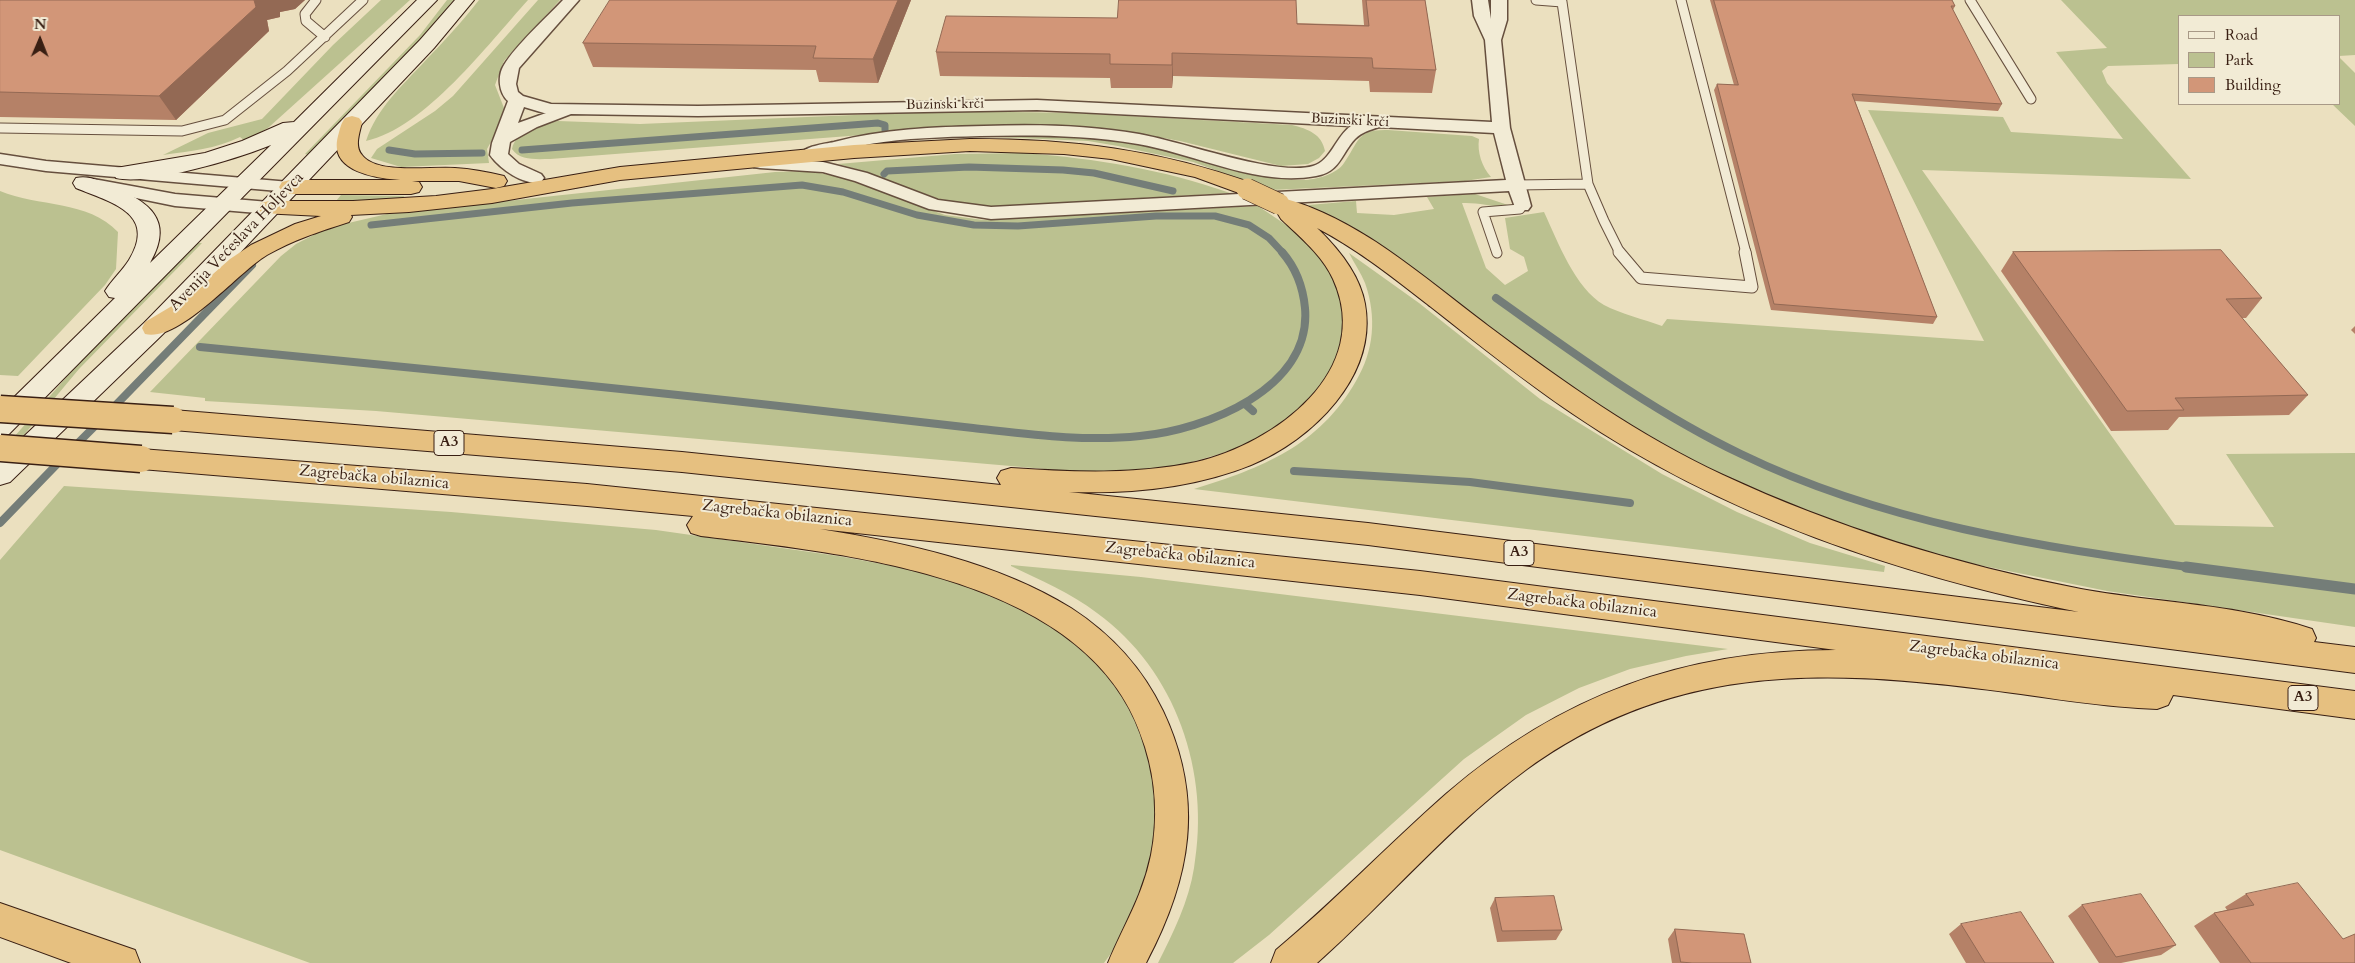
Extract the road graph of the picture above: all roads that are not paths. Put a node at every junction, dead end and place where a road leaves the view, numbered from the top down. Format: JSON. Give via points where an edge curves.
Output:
{"nodes":[{"id":1,"x":316,"y":0,"type":"edge"},
{"id":2,"x":363,"y":0,"type":"edge"},
{"id":3,"x":428,"y":0,"type":"edge"},
{"id":4,"x":465,"y":0,"type":"edge"},
{"id":5,"x":571,"y":0,"type":"edge"},
{"id":6,"x":1536,"y":0,"type":"edge"},
{"id":7,"x":1681,"y":0,"type":"edge"},
{"id":8,"x":1970,"y":0,"type":"edge"},
{"id":9,"x":1502,"y":1,"type":"edge"},
{"id":10,"x":1562,"y":1,"type":"edge"},
{"id":11,"x":1480,"y":5,"type":"edge"},
{"id":12,"x":325,"y":37,"type":"junction"},
{"id":13,"x":1493,"y":40,"type":"junction"},
{"id":14,"x":517,"y":100,"type":"junction"},
{"id":15,"x":2031,"y":100,"type":"dead end"},
{"id":16,"x":319,"y":109,"type":"junction"},
{"id":17,"x":577,"y":110,"type":"junction"},
{"id":18,"x":1294,"y":119,"type":"junction"},
{"id":19,"x":352,"y":122,"type":"junction"},
{"id":20,"x":1377,"y":122,"type":"junction"},
{"id":21,"x":0,"y":128,"type":"edge"},
{"id":22,"x":1501,"y":128,"type":"junction"},
{"id":23,"x":504,"y":138,"type":"junction"},
{"id":24,"x":1339,"y":148,"type":"junction"},
{"id":25,"x":808,"y":155,"type":"junction"},
{"id":26,"x":0,"y":159,"type":"edge"},
{"id":27,"x":740,"y":163,"type":"junction"},
{"id":28,"x":46,"y":166,"type":"junction"},
{"id":29,"x":124,"y":173,"type":"junction"},
{"id":30,"x":595,"y":177,"type":"junction"},
{"id":31,"x":535,"y":178,"type":"junction"},
{"id":32,"x":496,"y":181,"type":"junction"},
{"id":33,"x":84,"y":182,"type":"junction"},
{"id":34,"x":244,"y":184,"type":"junction"},
{"id":35,"x":1588,"y":184,"type":"junction"},
{"id":36,"x":1516,"y":185,"type":"junction"},
{"id":37,"x":290,"y":187,"type":"junction"},
{"id":38,"x":1279,"y":204,"type":"junction"},
{"id":39,"x":223,"y":205,"type":"junction"},
{"id":40,"x":398,"y":205,"type":"junction"},
{"id":41,"x":1522,"y":206,"type":"joint"},
{"id":42,"x":269,"y":208,"type":"junction"},
{"id":43,"x":1497,"y":253,"type":"dead end"},
{"id":44,"x":100,"y":327,"type":"junction"},
{"id":45,"x":154,"y":328,"type":"junction"},
{"id":46,"x":0,"y":409,"type":"edge"},
{"id":47,"x":0,"y":427,"type":"edge"},
{"id":48,"x":0,"y":448,"type":"edge"},
{"id":49,"x":682,"y":462,"type":"junction"},
{"id":50,"x":0,"y":475,"type":"edge"},
{"id":51,"x":587,"y":495,"type":"junction"},
{"id":52,"x":2355,"y":655,"type":"edge"},
{"id":53,"x":2355,"y":660,"type":"edge"},
{"id":54,"x":2251,"y":690,"type":"junction"},
{"id":55,"x":2355,"y":705,"type":"edge"},
{"id":56,"x":0,"y":920,"type":"edge"},
{"id":57,"x":122,"y":963,"type":"edge"},
{"id":58,"x":1126,"y":963,"type":"edge"},
{"id":59,"x":1289,"y":963,"type":"edge"}],
"edges":[{"from":1,"to":12,"type":"lane","via":[[305,14],[306,21]]},
{"from":2,"to":12,"type":"lane"},
{"from":3,"to":16,"type":"main road"},
{"from":4,"to":19,"type":"main road","name":"Avenija Većeslava Holjevca","via":[[441,30]]},
{"from":5,"to":14,"type":"street","via":[[512,68],[508,84],[510,94]]},
{"from":6,"to":10,"type":"lane"},
{"from":7,"to":35,"type":"lane","via":[[1752,287],[1641,278],[1634,273],[1614,239]]},
{"from":8,"to":15,"type":"lane"},
{"from":9,"to":11,"type":"lane"},
{"from":9,"to":13,"type":"street"},
{"from":10,"to":35,"type":"lane"},
{"from":11,"to":13,"type":"street"},
{"from":12,"to":21,"type":"lane","via":[[225,120],[182,131]]},
{"from":13,"to":22,"type":"street"},
{"from":14,"to":17,"type":"street","name":"Buzinski krči","via":[[537,107]]},
{"from":14,"to":23,"type":"street"},
{"from":16,"to":29,"type":"main road","via":[[262,142],[225,156],[182,166]]},
{"from":16,"to":34,"type":"main road"},
{"from":17,"to":18,"type":"street","name":"Buzinski krči","via":[[747,111],[997,104]]},
{"from":17,"to":23,"type":"street","via":[[531,123]]},
{"from":18,"to":20,"type":"street","name":"Buzinski krči"},
{"from":18,"to":24,"type":"street","via":[[1325,132]]},
{"from":19,"to":32,"type":"highway","via":[[346,136],[348,153],[357,164],[368,169],[396,174],[458,174]]},
{"from":19,"to":37,"type":"main road","name":"Avenija Većeslava Holjevca"},
{"from":20,"to":22,"type":"street","name":"Buzinski krči"},
{"from":20,"to":24,"type":"street","via":[[1352,131]]},
{"from":22,"to":36,"type":"street"},
{"from":23,"to":31,"type":"street","via":[[498,150],[504,161],[522,174]]},
{"from":24,"to":25,"type":"street","via":[[1327,167],[1303,173],[1262,169],[1159,142],[1057,131],[873,137],[845,142]]},
{"from":25,"to":27,"type":"highway"},
{"from":25,"to":38,"type":"highway","bridge":true,"via":[[964,145],[1042,145],[1121,154],[1158,162],[1214,177]]},
{"from":26,"to":28,"type":"street"},
{"from":27,"to":30,"type":"highway"},
{"from":27,"to":36,"type":"street","via":[[823,167],[936,204],[991,213]]},
{"from":28,"to":29,"type":"street"},
{"from":28,"to":33,"type":"street","via":[[52,173]]},
{"from":29,"to":34,"type":"street"},
{"from":30,"to":31,"type":"highway"},
{"from":30,"to":40,"type":"highway","via":[[490,196]]},
{"from":31,"to":32,"type":"highway"},
{"from":32,"to":37,"type":"highway","via":[[401,187]]},
{"from":33,"to":39,"type":"street","via":[[175,200]]},
{"from":33,"to":44,"type":"main road","via":[[131,204],[142,213],[150,229],[135,268],[102,309]]},
{"from":34,"to":37,"type":"street"},
{"from":34,"to":39,"type":"main road"},
{"from":35,"to":36,"type":"lane"},
{"from":36,"to":41,"type":"street"},
{"from":37,"to":42,"type":"main road","name":"Avenija Većeslava Holjevca"},
{"from":38,"to":49,"type":"highway","via":[[1324,248],[1335,264],[1351,296],[1355,332],[1345,367],[1329,395],[1304,421],[1281,438],[1248,455],[1194,472],[1082,483],[745,454]]},
{"from":38,"to":52,"type":"highway","via":[[1344,233],[1614,428],[1660,455],[1770,508],[1862,543],[2024,588],[2084,601],[2260,627]]},
{"from":39,"to":42,"type":"street"},
{"from":39,"to":44,"type":"main road"},
{"from":40,"to":42,"type":"highway","via":[[347,209]]},
{"from":40,"to":45,"type":"highway","via":[[328,221],[280,238],[238,264],[196,303]]},
{"from":41,"to":43,"type":"lane","via":[[1520,210],[1508,212],[1483,212]]},
{"from":42,"to":45,"type":"main road","name":"Avenija Većeslava Holjevca"},
{"from":44,"to":47,"type":"main road"},
{"from":45,"to":50,"type":"main road","name":"Avenija Većeslava Holjevca"},
{"from":46,"to":49,"type":"highway","number":"A3","bridge":true},
{"from":48,"to":51,"type":"highway","name":"Zagrebačka obilaznica","number":"A3","bridge":true},
{"from":49,"to":53,"type":"highway","number":"A3","via":[[1378,535]]},
{"from":51,"to":54,"type":"highway","name":"Zagrebačka obilaznica","number":"A3","via":[[982,534],[1420,583]]},
{"from":51,"to":58,"type":"highway","via":[[643,518],[841,544],[923,561],[1030,600],[1074,626],[1102,649],[1129,680],[1149,714],[1164,750],[1171,788],[1171,835],[1165,870],[1151,914]]},
{"from":54,"to":55,"type":"highway","name":"Zagrebačka obilaznica","number":"A3"},
{"from":54,"to":59,"type":"highway","via":[[2142,695],[1903,667],[1835,663],[1742,669],[1646,691],[1596,711],[1551,735],[1515,760],[1443,818]]},
{"from":56,"to":57,"type":"highway"}]}
